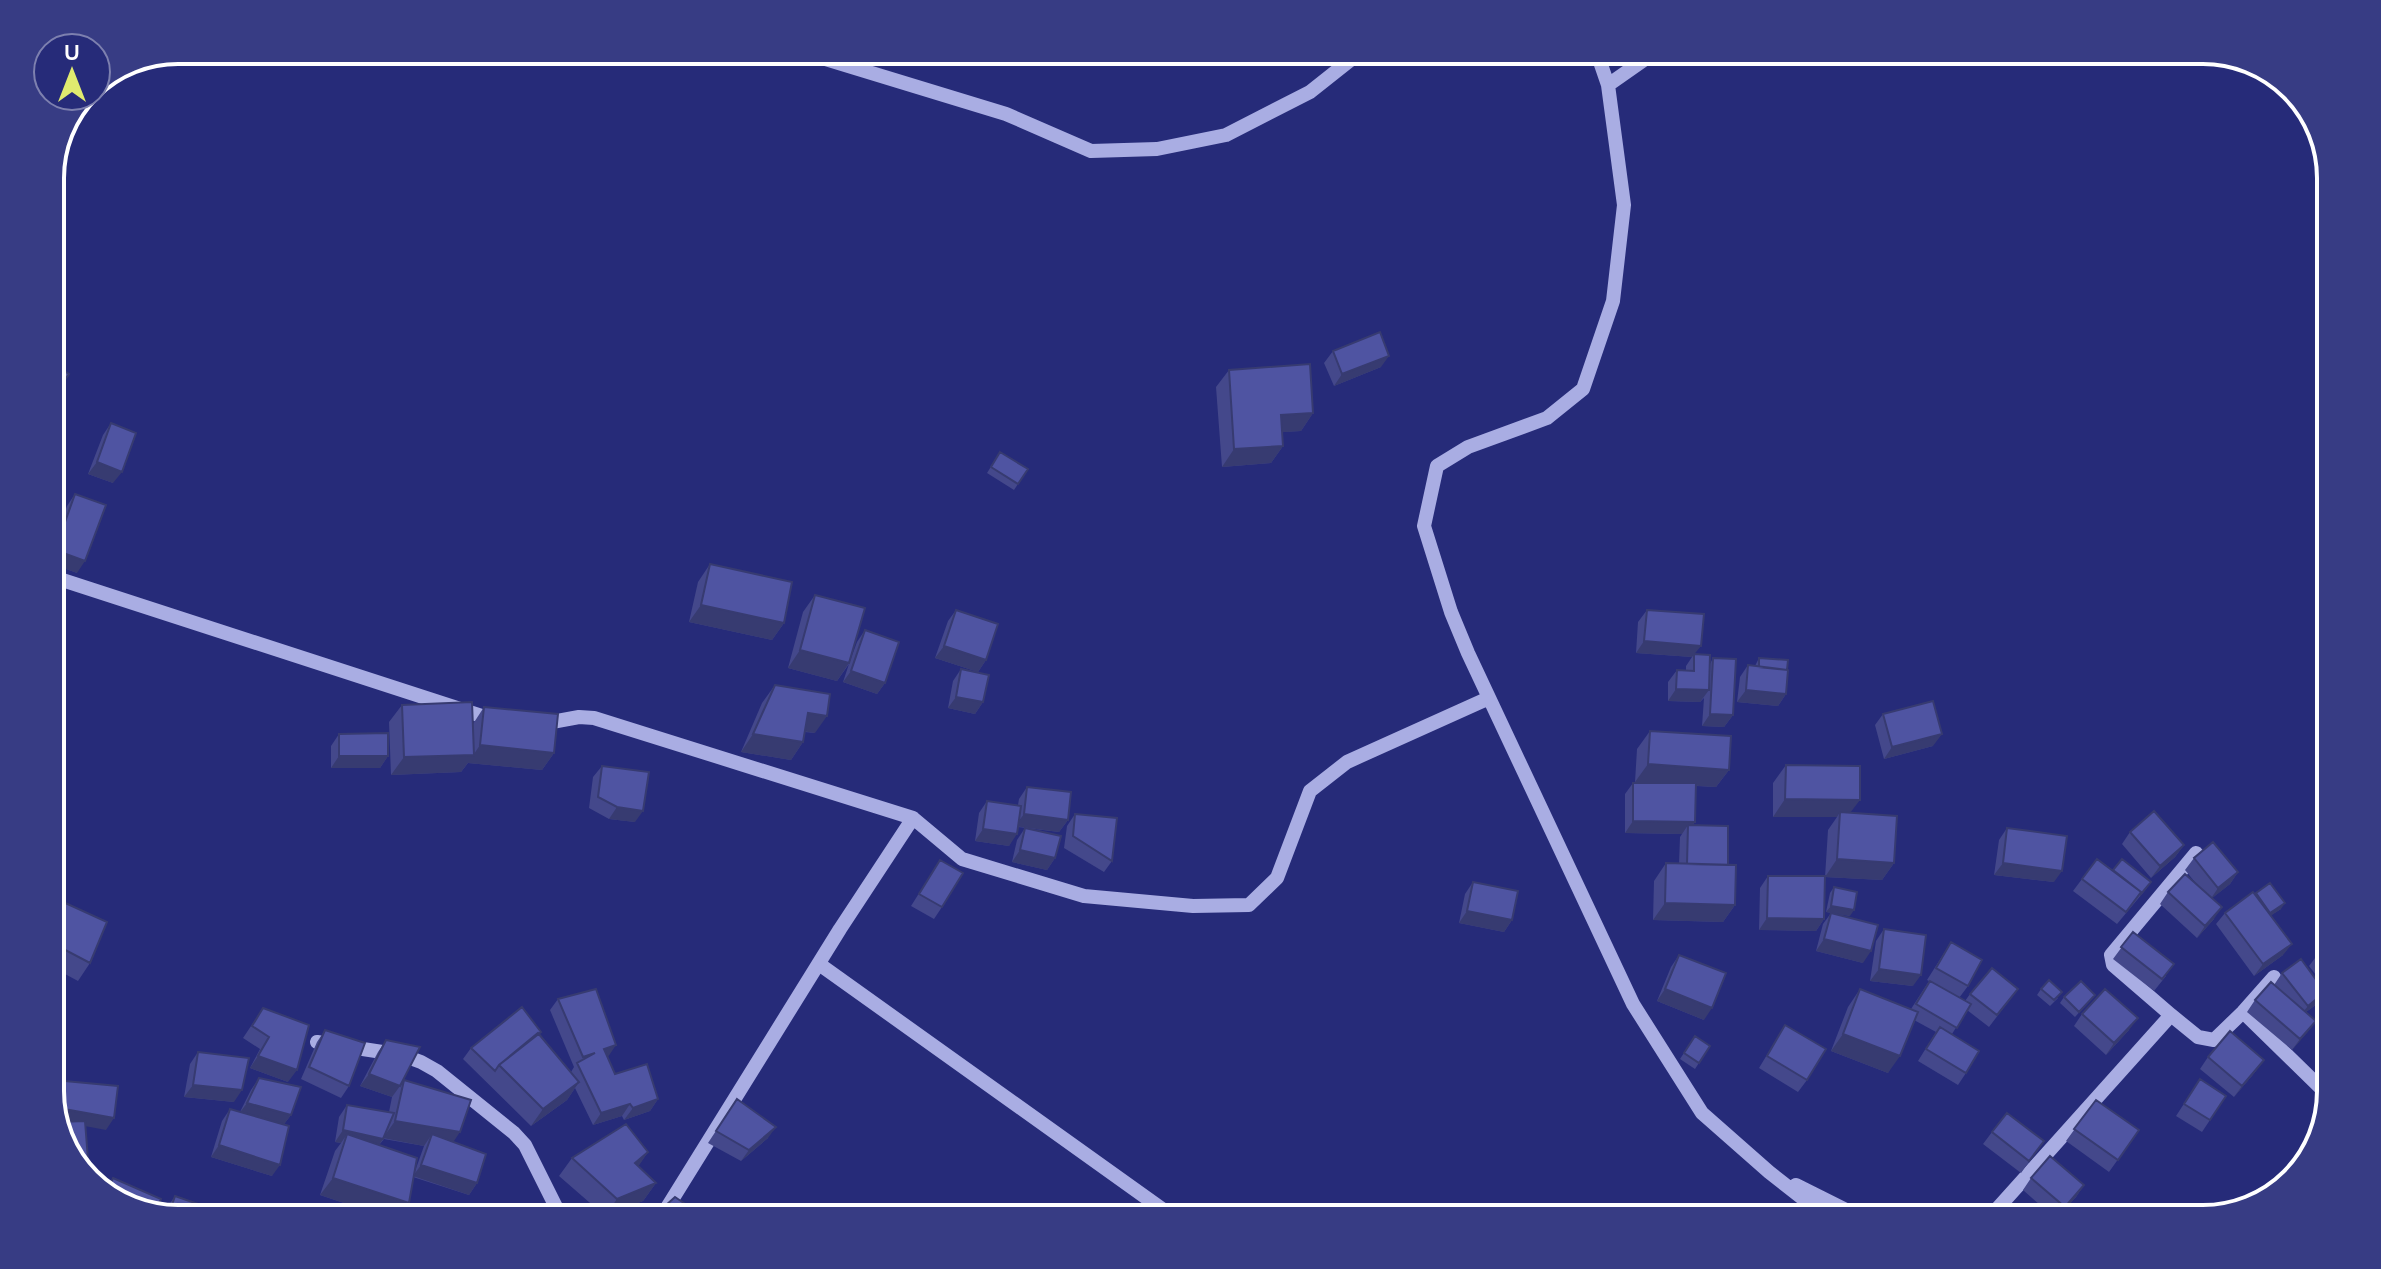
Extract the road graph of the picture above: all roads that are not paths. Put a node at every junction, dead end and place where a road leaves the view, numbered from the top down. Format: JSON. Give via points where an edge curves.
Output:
{"nodes":[{"id":1,"x":842,"y":64,"type":"edge"},
{"id":2,"x":1345,"y":64,"type":"edge"},
{"id":3,"x":1601,"y":64,"type":"edge"},
{"id":4,"x":1638,"y":64,"type":"edge"},
{"id":5,"x":1608,"y":85,"type":"junction"},
{"id":6,"x":64,"y":580,"type":"edge"},
{"id":7,"x":1489,"y":698,"type":"junction"},
{"id":8,"x":913,"y":818,"type":"junction"},
{"id":9,"x":2196,"y":853,"type":"edge"},
{"id":10,"x":819,"y":964,"type":"junction"},
{"id":11,"x":2274,"y":977,"type":"dead end"},
{"id":12,"x":2243,"y":1012,"type":"junction"},
{"id":13,"x":2171,"y":1015,"type":"junction"},
{"id":14,"x":317,"y":1042,"type":"edge"},
{"id":15,"x":2317,"y":1084,"type":"edge"},
{"id":16,"x":1769,"y":1172,"type":"junction"},
{"id":17,"x":555,"y":1205,"type":"edge"},
{"id":18,"x":669,"y":1205,"type":"edge"},
{"id":19,"x":1156,"y":1205,"type":"edge"},
{"id":20,"x":1811,"y":1205,"type":"edge"},
{"id":21,"x":1836,"y":1205,"type":"edge"},
{"id":22,"x":2001,"y":1205,"type":"edge"}],
"edges":[{"from":1,"to":2,"type":"street","via":[[1006,114],[1091,151],[1157,149],[1226,135],[1310,92]]},
{"from":3,"to":5,"type":"street"},
{"from":4,"to":5,"type":"street"},
{"from":5,"to":7,"type":"street","via":[[1624,205],[1613,301],[1583,389],[1547,418],[1468,447],[1437,466],[1424,526],[1451,612]]},
{"from":6,"to":8,"type":"street","via":[[524,726],[594,718]]},
{"from":7,"to":8,"type":"street","via":[[1347,762],[1310,791],[1277,878],[1249,905],[1193,906],[1084,896],[962,859]]},
{"from":7,"to":16,"type":"street","via":[[1633,1004],[1702,1113]]},
{"from":8,"to":10,"type":"street"},
{"from":9,"to":13,"type":"street","via":[[2111,955],[2113,965]]},
{"from":10,"to":18,"type":"street"},
{"from":10,"to":19,"type":"street"},
{"from":11,"to":12,"type":"street"},
{"from":12,"to":13,"type":"street","via":[[2214,1040],[2198,1037]]},
{"from":12,"to":15,"type":"street"},
{"from":13,"to":22,"type":"street"},
{"from":14,"to":17,"type":"street","via":[[402,1055],[437,1071],[525,1145]]},
{"from":16,"to":20,"type":"street"},
{"from":16,"to":21,"type":"street"}]}
